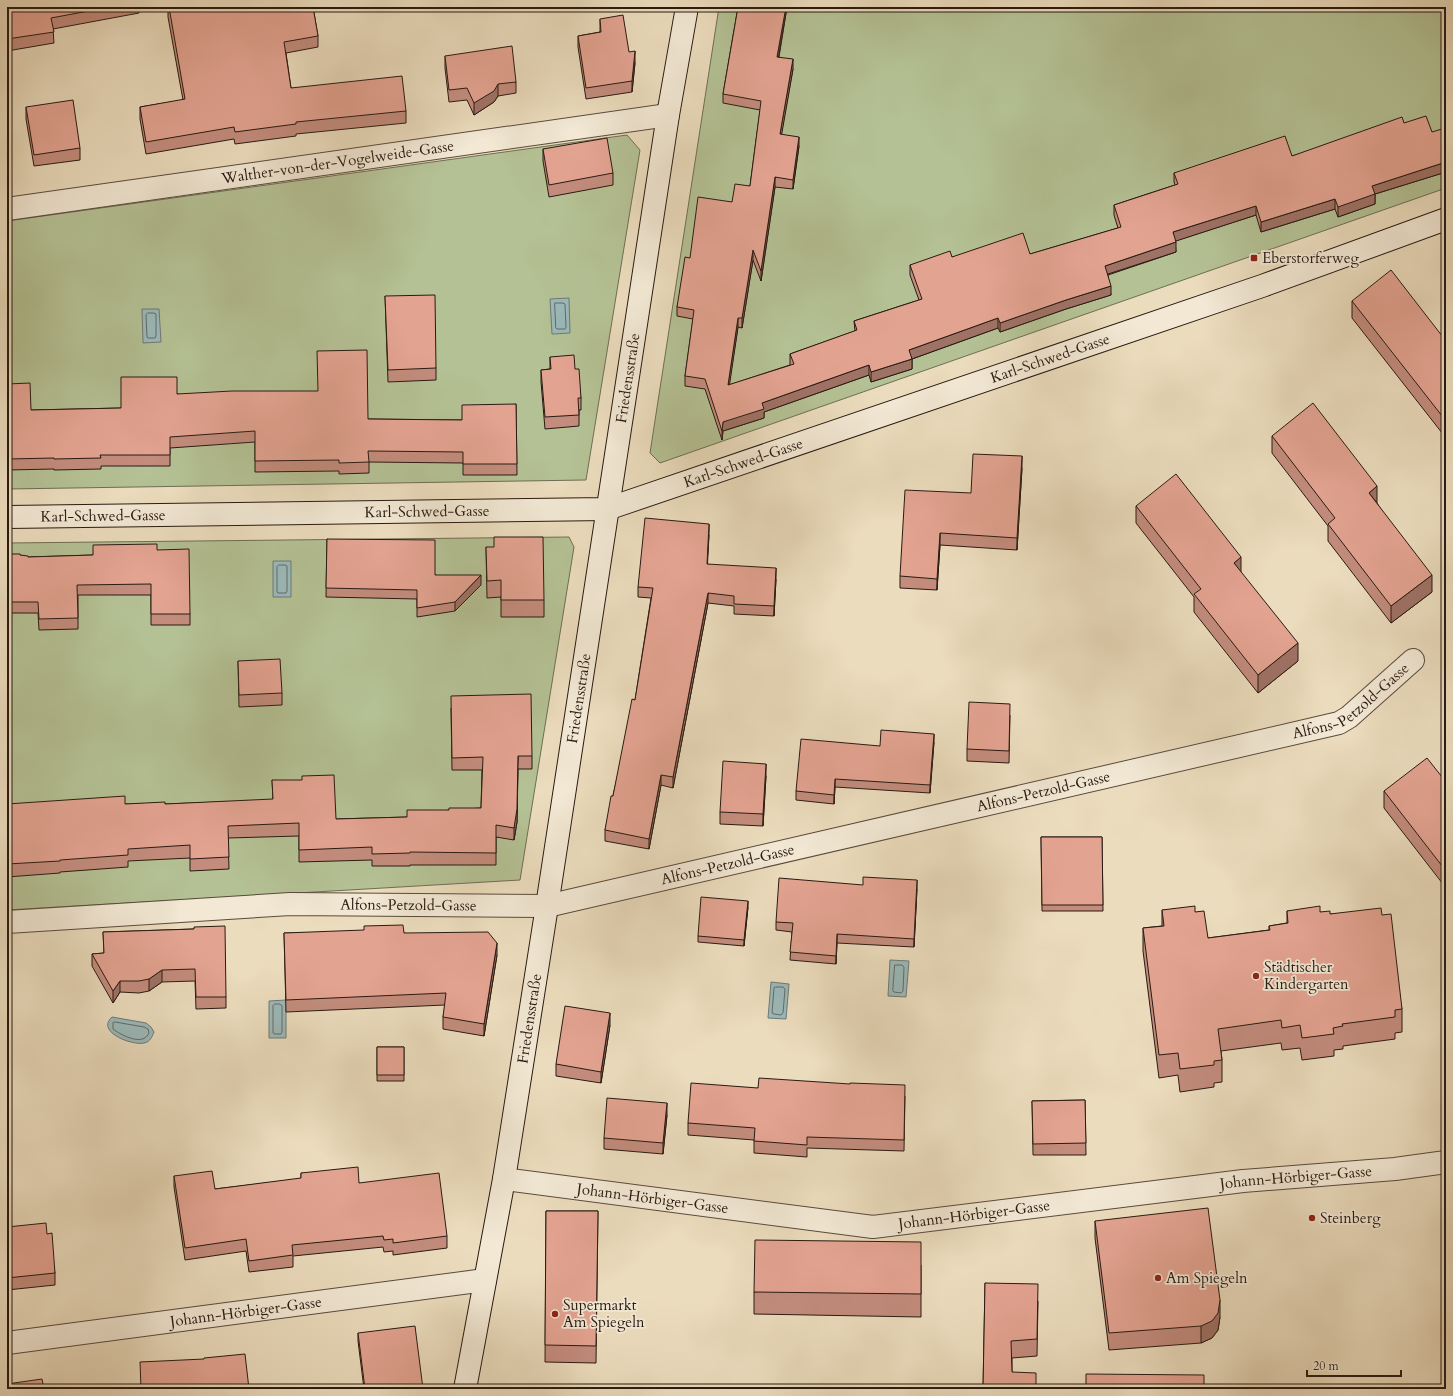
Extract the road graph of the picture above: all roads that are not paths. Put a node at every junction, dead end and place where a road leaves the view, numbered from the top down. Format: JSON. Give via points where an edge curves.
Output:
{"nodes":[{"id":1,"x":688,"y":7,"type":"edge"},
{"id":2,"x":668,"y":115,"type":"junction"},
{"id":3,"x":7,"y":208,"type":"edge"},
{"id":4,"x":1446,"y":219,"type":"edge"},
{"id":5,"x":607,"y":509,"type":"junction"},
{"id":6,"x":7,"y":517,"type":"edge"},
{"id":7,"x":1413,"y":660,"type":"dead end"},
{"id":8,"x":547,"y":906,"type":"junction"},
{"id":9,"x":7,"y":922,"type":"edge"},
{"id":10,"x":1446,"y":1162,"type":"edge"},
{"id":11,"x":504,"y":1179,"type":"junction"},
{"id":12,"x":485,"y":1280,"type":"junction"},
{"id":13,"x":7,"y":1343,"type":"edge"},
{"id":14,"x":465,"y":1389,"type":"edge"}],
"edges":[{"from":1,"to":2,"type":"street","name":"Friedensstraße"},
{"from":2,"to":3,"type":"street","name":"Walther-von-der-Vogelweide-Gasse"},
{"from":2,"to":5,"type":"street","name":"Friedensstraße"},
{"from":4,"to":5,"type":"street","name":"Karl-Schwed-Gasse","via":[[1262,286]]},
{"from":5,"to":6,"type":"street","name":"Karl-Schwed-Gasse"},
{"from":5,"to":8,"type":"street","name":"Friedensstraße"},
{"from":7,"to":8,"type":"street","name":"Alfons-Petzold-Gasse","via":[[1339,723]]},
{"from":8,"to":9,"type":"street","name":"Alfons-Petzold-Gasse","via":[[290,904]]},
{"from":8,"to":11,"type":"street","name":"Friedensstraße"},
{"from":10,"to":11,"type":"street","name":"Johann-Hörbiger-Gasse","via":[[1395,1169],[1243,1181],[874,1227]]},
{"from":11,"to":12,"type":"street","name":"Friedensstraße"},
{"from":12,"to":13,"type":"street","name":"Johann-Hörbiger-Gasse"},
{"from":12,"to":14,"type":"street","name":"Friedensstraße"}]}
